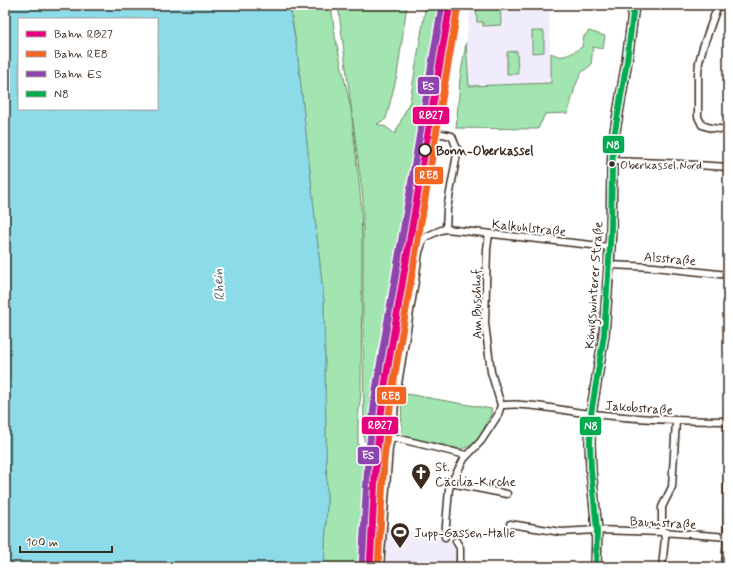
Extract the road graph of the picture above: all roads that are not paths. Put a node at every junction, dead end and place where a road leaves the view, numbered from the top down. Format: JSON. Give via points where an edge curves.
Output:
{"nodes":[{"id":1,"x":634,"y":5,"type":"edge"},
{"id":2,"x":718,"y":5,"type":"edge"},
{"id":3,"x":728,"y":130,"type":"edge"},
{"id":4,"x":442,"y":134,"type":"dead end"},
{"id":5,"x":612,"y":161,"type":"junction"},
{"id":6,"x":728,"y":167,"type":"edge"},
{"id":7,"x":446,"y":229,"type":"junction"},
{"id":8,"x":489,"y":234,"type":"junction"},
{"id":9,"x":610,"y":247,"type":"junction"},
{"id":10,"x":609,"y":265,"type":"junction"},
{"id":11,"x":728,"y":275,"type":"edge"},
{"id":12,"x":501,"y":406,"type":"junction"},
{"id":13,"x":728,"y":410,"type":"edge"},
{"id":14,"x":591,"y":414,"type":"junction"},
{"id":15,"x":676,"y":421,"type":"junction"},
{"id":16,"x":728,"y":423,"type":"edge"},
{"id":17,"x":392,"y":437,"type":"junction"},
{"id":18,"x":466,"y":455,"type":"junction"},
{"id":19,"x":451,"y":483,"type":"junction"},
{"id":20,"x":507,"y":494,"type":"dead end"},
{"id":21,"x":510,"y":524,"type":"dead end"},
{"id":22,"x":597,"y":530,"type":"junction"},
{"id":23,"x":662,"y":532,"type":"junction"},
{"id":24,"x":445,"y":537,"type":"dead end"},
{"id":25,"x":727,"y":537,"type":"edge"},
{"id":26,"x":456,"y":541,"type":"dead end"},
{"id":27,"x":380,"y":567,"type":"edge"},
{"id":28,"x":460,"y":567,"type":"edge"},
{"id":29,"x":596,"y":567,"type":"edge"},
{"id":30,"x":662,"y":567,"type":"edge"},
{"id":31,"x":725,"y":567,"type":"edge"}],
"edges":[{"from":1,"to":5,"type":"main road","name":"Königswinterer Straße"},
{"from":2,"to":3,"type":"street","via":[[699,62],[698,117],[702,125]]},
{"from":4,"to":7,"type":"street","via":[[452,136],[457,149]]},
{"from":5,"to":6,"type":"street"},
{"from":5,"to":9,"type":"main road","name":"Königswinterer Straße"},
{"from":7,"to":8,"type":"street","name":"Kalkuhlstraße"},
{"from":7,"to":17,"type":"street","name":"Kalkuhlstraße","via":[[424,238],[419,252],[395,402]]},
{"from":8,"to":9,"type":"street","name":"Kalkuhlstraße"},
{"from":8,"to":12,"type":"street","name":"Am Buschhof","via":[[485,323],[491,372]]},
{"from":9,"to":10,"type":"main road","name":"Königswinterer Straße"},
{"from":10,"to":11,"type":"street","name":"Alsstraße"},
{"from":10,"to":14,"type":"main road","name":"Königswinterer Straße","via":[[604,335]]},
{"from":12,"to":14,"type":"street","name":"Jakobstraße","via":[[522,404]]},
{"from":12,"to":18,"type":"street","via":[[481,441]]},
{"from":13,"to":16,"type":"street"},
{"from":14,"to":15,"type":"street","name":"Jakobstraße"},
{"from":14,"to":22,"type":"main road","name":"Königswinterer Straße","via":[[591,470]]},
{"from":15,"to":16,"type":"street","name":"Jakobstraße"},
{"from":15,"to":23,"type":"street","via":[[672,487],[662,507]]},
{"from":16,"to":25,"type":"street"},
{"from":17,"to":18,"type":"street"},
{"from":17,"to":27,"type":"street","name":"Kalkuhlstraße"},
{"from":18,"to":19,"type":"street"},
{"from":19,"to":20,"type":"street"},
{"from":19,"to":24,"type":"street"},
{"from":21,"to":22,"type":"street","name":"Baumstraße","via":[[561,532]]},
{"from":22,"to":23,"type":"street","name":"Baumstraße"},
{"from":22,"to":29,"type":"main road","name":"Königswinterer Straße"},
{"from":23,"to":25,"type":"street","name":"Baumstraße"},
{"from":23,"to":30,"type":"street","via":[[665,538]]},
{"from":25,"to":31,"type":"street"},
{"from":26,"to":28,"type":"street","via":[[460,548]]}]}
